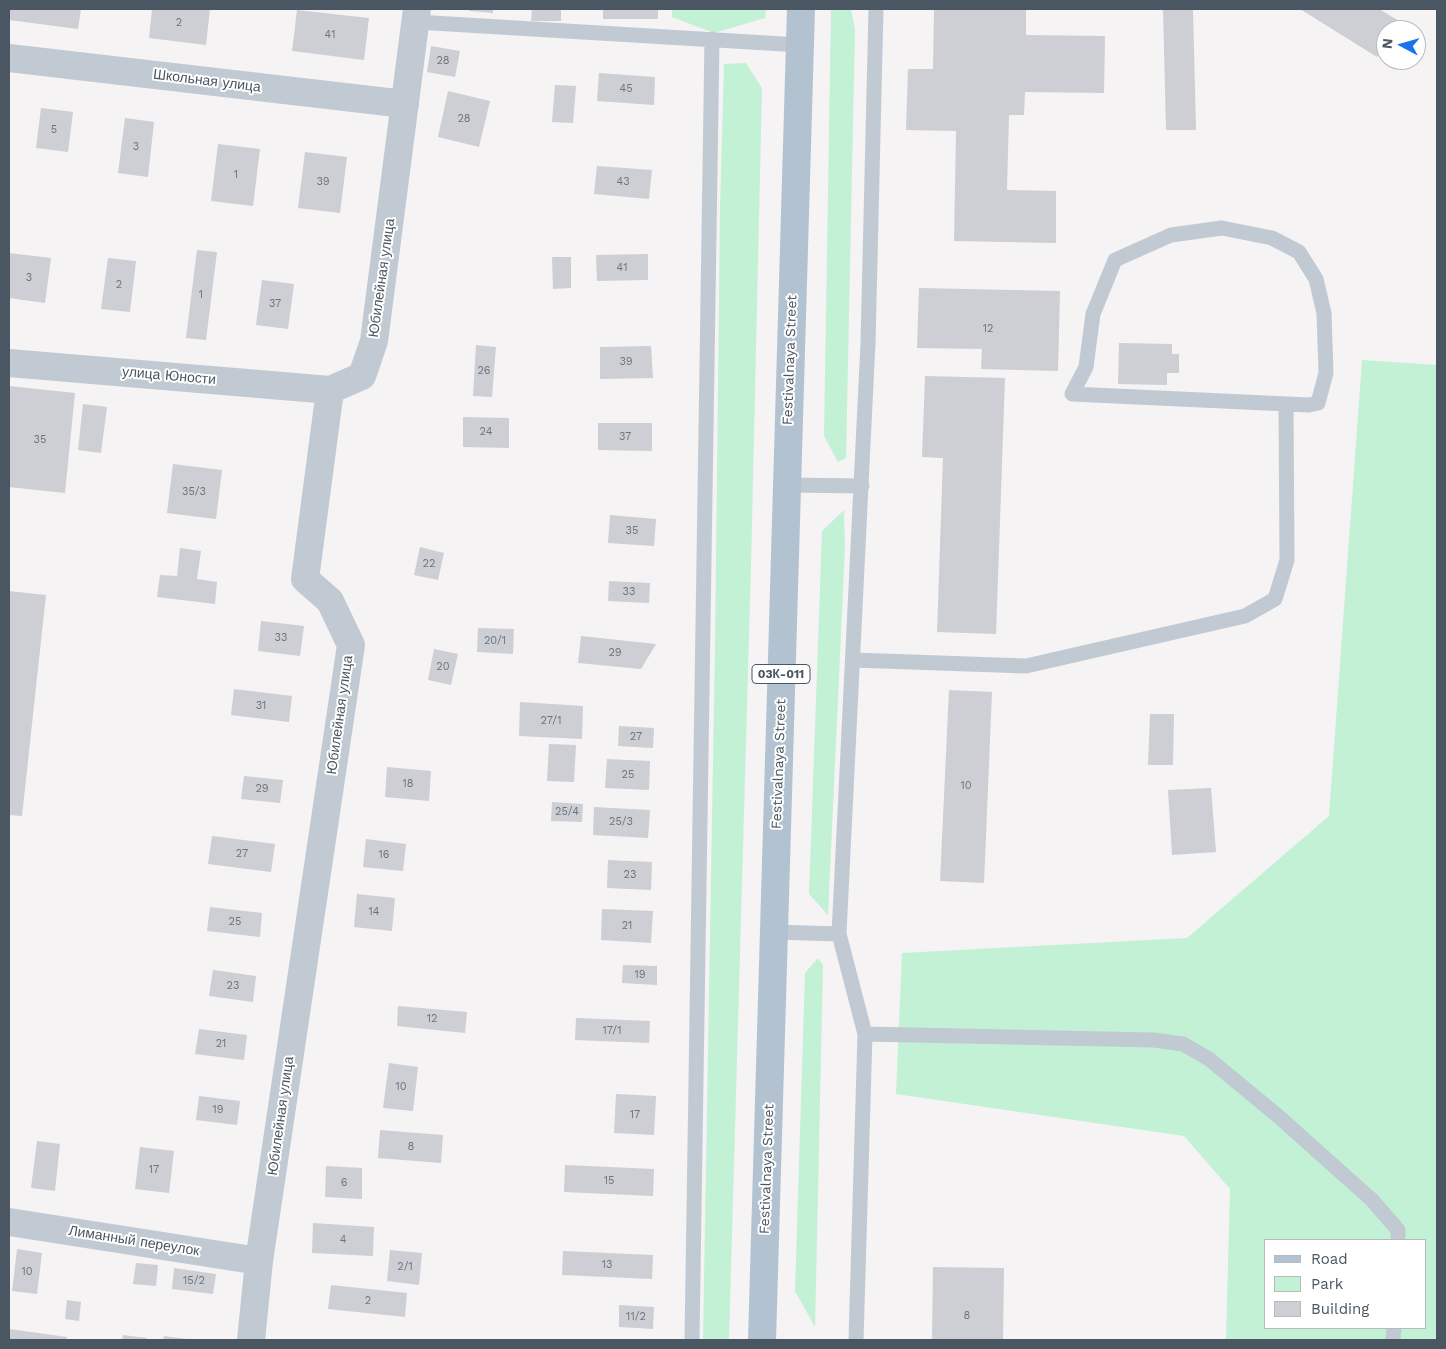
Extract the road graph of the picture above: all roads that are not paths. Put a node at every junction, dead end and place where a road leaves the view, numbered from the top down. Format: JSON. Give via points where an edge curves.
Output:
{"nodes":[{"id":1,"x":801,"y":9,"type":"edge"},
{"id":2,"x":876,"y":9,"type":"edge"},
{"id":3,"x":417,"y":15,"type":"edge"},
{"id":4,"x":712,"y":39,"type":"junction"},
{"id":5,"x":800,"y":45,"type":"junction"},
{"id":6,"x":9,"y":58,"type":"edge"},
{"id":7,"x":405,"y":104,"type":"junction"},
{"id":8,"x":9,"y":362,"type":"edge"},
{"id":9,"x":330,"y":390,"type":"junction"},
{"id":10,"x":1286,"y":404,"type":"junction"},
{"id":11,"x":787,"y":485,"type":"junction"},
{"id":12,"x":862,"y":486,"type":"junction"},
{"id":13,"x":853,"y":660,"type":"junction"},
{"id":14,"x":774,"y":932,"type":"junction"},
{"id":15,"x":839,"y":934,"type":"junction"},
{"id":16,"x":865,"y":1034,"type":"junction"},
{"id":17,"x":9,"y":1222,"type":"edge"},
{"id":18,"x":1398,"y":1239,"type":"edge"},
{"id":19,"x":259,"y":1261,"type":"junction"},
{"id":20,"x":251,"y":1340,"type":"edge"},
{"id":21,"x":692,"y":1340,"type":"edge"},
{"id":22,"x":762,"y":1340,"type":"edge"},
{"id":23,"x":856,"y":1340,"type":"edge"}],
"edges":[{"from":1,"to":5,"type":"main road","name":"Festivalnaya Street","number":"03К-011"},
{"from":2,"to":12,"type":"lane"},
{"from":3,"to":4,"type":"lane"},
{"from":3,"to":7,"type":"street","name":"Юбилейная улица"},
{"from":4,"to":5,"type":"lane"},
{"from":4,"to":21,"type":"lane"},
{"from":5,"to":11,"type":"main road","name":"Festivalnaya Street","number":"03К-011"},
{"from":6,"to":7,"type":"street","name":"Школьная улица"},
{"from":7,"to":9,"type":"street","name":"Юбилейная улица","via":[[374,341],[362,376]]},
{"from":8,"to":9,"type":"street","name":"улица Юности"},
{"from":9,"to":19,"type":"street","name":"Юбилейная улица","via":[[305,580],[330,601],[351,645]]},
{"from":10,"to":10,"type":"lane","via":[[1318,403],[1326,373],[1324,313],[1316,279],[1299,252],[1272,238],[1222,228],[1171,234],[1116,260],[1093,314],[1086,367],[1072,394]]},
{"from":10,"to":13,"type":"lane","via":[[1287,560],[1275,600],[1245,616],[1026,666]]},
{"from":11,"to":12,"type":"lane"},
{"from":11,"to":14,"type":"main road","name":"Festivalnaya Street","number":"03К-011"},
{"from":12,"to":13,"type":"lane"},
{"from":13,"to":15,"type":"lane"},
{"from":14,"to":15,"type":"lane"},
{"from":14,"to":22,"type":"main road","name":"Festivalnaya Street","number":"03К-011"},
{"from":15,"to":16,"type":"lane"},
{"from":16,"to":18,"type":"lane","via":[[1154,1040],[1183,1044],[1209,1059],[1372,1200],[1398,1230]]},
{"from":16,"to":23,"type":"lane"},
{"from":17,"to":19,"type":"street","name":"Лиманный переулок"},
{"from":19,"to":20,"type":"street","name":"Юбилейная улица"}]}
